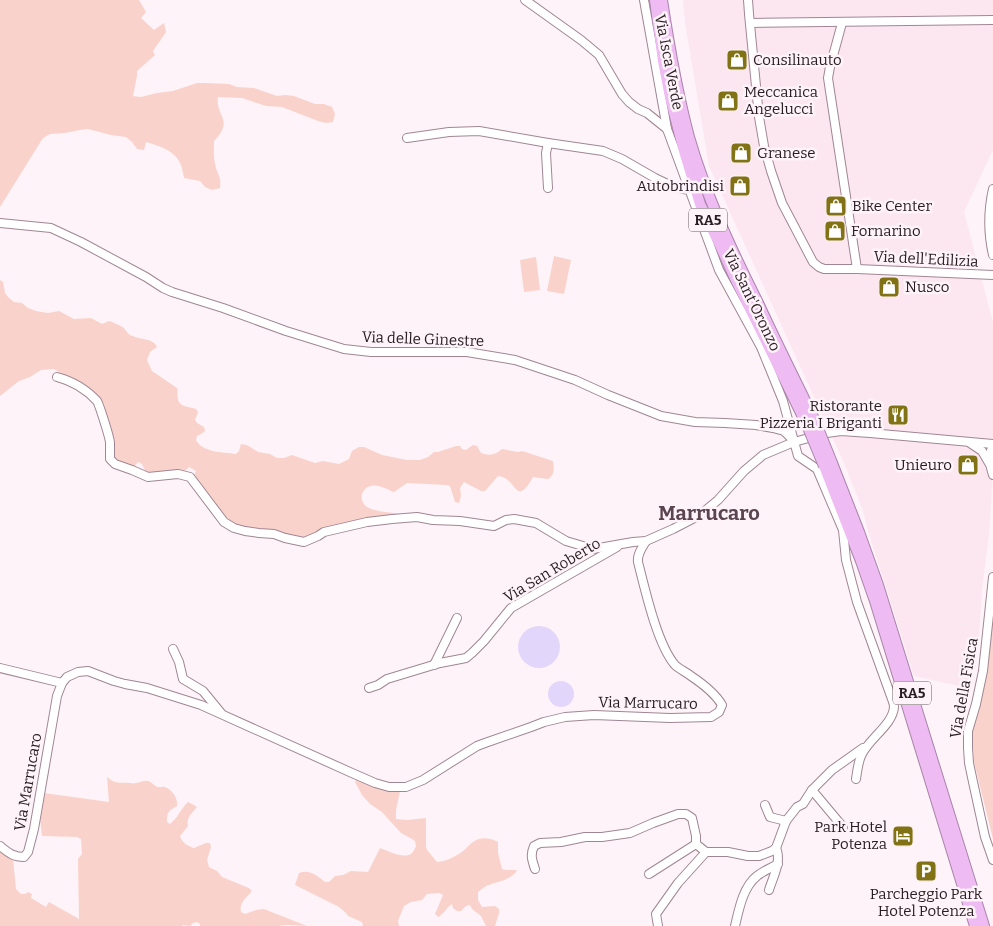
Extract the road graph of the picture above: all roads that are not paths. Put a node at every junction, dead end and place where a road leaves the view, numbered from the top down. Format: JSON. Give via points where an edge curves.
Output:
{"nodes":[{"id":1,"x":525,"y":0,"type":"edge"},
{"id":2,"x":644,"y":0,"type":"edge"},
{"id":3,"x":655,"y":0,"type":"edge"},
{"id":4,"x":662,"y":0,"type":"edge"},
{"id":5,"x":748,"y":0,"type":"edge"},
{"id":6,"x":993,"y":20,"type":"edge"},
{"id":7,"x":750,"y":23,"type":"junction"},
{"id":8,"x":842,"y":23,"type":"junction"},
{"id":9,"x":667,"y":129,"type":"junction"},
{"id":10,"x":407,"y":138,"type":"dead end"},
{"id":11,"x":548,"y":143,"type":"junction"},
{"id":12,"x":548,"y":188,"type":"dead end"},
{"id":13,"x":993,"y":189,"type":"edge"},
{"id":14,"x":689,"y":190,"type":"junction"},
{"id":15,"x":0,"y":223,"type":"edge"},
{"id":16,"x":993,"y":255,"type":"edge"},
{"id":17,"x":857,"y":269,"type":"junction"},
{"id":18,"x":993,"y":275,"type":"edge"},
{"id":19,"x":56,"y":377,"type":"dead end"},
{"id":20,"x":811,"y":423,"type":"junction"},
{"id":21,"x":794,"y":442,"type":"junction"},
{"id":22,"x":970,"y":442,"type":"junction"},
{"id":23,"x":993,"y":445,"type":"edge"},
{"id":24,"x":989,"y":463,"type":"junction"},
{"id":25,"x":828,"y":464,"type":"junction"},
{"id":26,"x":993,"y":475,"type":"edge"},
{"id":27,"x":646,"y":541,"type":"junction"},
{"id":28,"x":623,"y":544,"type":"junction"},
{"id":29,"x":993,"y":577,"type":"edge"},
{"id":30,"x":457,"y":618,"type":"dead end"},
{"id":31,"x":172,"y":649,"type":"dead end"},
{"id":32,"x":434,"y":665,"type":"junction"},
{"id":33,"x":0,"y":668,"type":"edge"},
{"id":34,"x":62,"y":683,"type":"junction"},
{"id":35,"x":368,"y":688,"type":"dead end"},
{"id":36,"x":222,"y":715,"type":"junction"},
{"id":37,"x":867,"y":746,"type":"junction"},
{"id":38,"x":856,"y":779,"type":"dead end"},
{"id":39,"x":812,"y":790,"type":"junction"},
{"id":40,"x":765,"y":805,"type":"dead end"},
{"id":41,"x":786,"y":820,"type":"junction"},
{"id":42,"x":843,"y":828,"type":"dead end"},
{"id":43,"x":696,"y":844,"type":"junction"},
{"id":44,"x":0,"y":846,"type":"edge"},
{"id":45,"x":776,"y":848,"type":"junction"},
{"id":46,"x":706,"y":852,"type":"junction"},
{"id":47,"x":993,"y":860,"type":"edge"},
{"id":48,"x":778,"y":864,"type":"junction"},
{"id":49,"x":535,"y":868,"type":"dead end"},
{"id":50,"x":649,"y":874,"type":"dead end"},
{"id":51,"x":769,"y":890,"type":"dead end"},
{"id":52,"x":658,"y":926,"type":"edge"},
{"id":53,"x":735,"y":926,"type":"edge"},
{"id":54,"x":976,"y":926,"type":"edge"},
{"id":55,"x":984,"y":926,"type":"edge"}],
"edges":[{"from":1,"to":9,"type":"street","via":[[599,56],[622,94]]},
{"from":2,"to":9,"type":"street","name":"Via Isca Verde"},
{"from":3,"to":20,"type":"highway","number":"RA5","via":[[670,97],[700,204]]},
{"from":4,"to":20,"type":"highway","number":"RA5","via":[[677,89],[700,170],[732,251]]},
{"from":5,"to":7,"type":"street","name":"Via dell'Edilizia"},
{"from":6,"to":8,"type":"street"},
{"from":7,"to":8,"type":"street"},
{"from":7,"to":17,"type":"street","name":"Via dell'Edilizia","via":[[759,117],[774,184],[813,262],[824,269]]},
{"from":8,"to":17,"type":"street","name":"Via dell'Edilizia","via":[[828,78]]},
{"from":9,"to":14,"type":"street","name":"Via Sant'Oronzo"},
{"from":10,"to":11,"type":"street","via":[[478,131]]},
{"from":11,"to":12,"type":"street"},
{"from":11,"to":14,"type":"street","via":[[603,151],[674,187]]},
{"from":13,"to":16,"type":"street","via":[[989,222]]},
{"from":14,"to":21,"type":"street","name":"Via Sant'Oronzo","via":[[719,270],[772,373]]},
{"from":15,"to":21,"type":"street","name":"Via delle Ginestre","via":[[51,228],[172,292],[336,346],[371,352],[467,352],[515,360],[575,380],[661,416],[773,428],[784,431]]},
{"from":17,"to":18,"type":"street","name":"Via dell'Edilizia"},
{"from":19,"to":28,"type":"street","via":[[83,389],[99,403],[110,441],[110,458],[115,464],[148,477],[178,474],[190,477],[211,507],[234,528],[304,542],[324,532],[392,519],[417,518],[494,526],[514,519],[536,523],[566,541],[593,549]]},
{"from":20,"to":25,"type":"highway","number":"RA5","bridge":true},
{"from":21,"to":22,"type":"street","via":[[841,431]]},
{"from":21,"to":27,"type":"street","via":[[763,455],[700,515]]},
{"from":21,"to":37,"type":"street","via":[[798,456],[817,469],[843,530],[846,560],[857,602],[894,707],[892,715]]},
{"from":22,"to":23,"type":"street"},
{"from":22,"to":24,"type":"street","via":[[982,451]]},
{"from":23,"to":24,"type":"street"},
{"from":24,"to":26,"type":"street"},
{"from":25,"to":54,"type":"highway","number":"RA5","via":[[875,601]]},
{"from":25,"to":55,"type":"highway","number":"RA5","via":[[859,532],[878,585]]},
{"from":27,"to":28,"type":"street"},
{"from":27,"to":36,"type":"street","name":"Via Marrucaro","via":[[637,558],[657,628],[676,666],[717,697],[722,706],[720,712],[711,717],[565,717],[485,743],[406,787],[389,787]]},
{"from":28,"to":32,"type":"street","name":"Via San Roberto","via":[[511,608],[466,658]]},
{"from":29,"to":47,"type":"street","name":"Via della Fisica","via":[[984,671],[968,731],[969,763]]},
{"from":30,"to":32,"type":"street"},
{"from":31,"to":36,"type":"street","name":"Via Marrucaro","via":[[179,662],[182,679],[203,691]]},
{"from":32,"to":35,"type":"street","name":"Via San Roberto","via":[[386,679]]},
{"from":33,"to":34,"type":"street"},
{"from":34,"to":36,"type":"street","name":"Via Marrucaro","via":[[78,672],[88,671],[201,705]]},
{"from":34,"to":44,"type":"street","name":"Via Marrucaro","via":[[28,852],[24,857],[17,857]]},
{"from":37,"to":38,"type":"street","via":[[860,756]]},
{"from":37,"to":39,"type":"street","via":[[832,770]]},
{"from":39,"to":41,"type":"street"},
{"from":39,"to":42,"type":"street"},
{"from":40,"to":41,"type":"street","via":[[770,817]]},
{"from":41,"to":45,"type":"street"},
{"from":43,"to":46,"type":"street"},
{"from":43,"to":49,"type":"street","via":[[692,818],[678,814],[630,833],[540,843],[531,852]]},
{"from":43,"to":50,"type":"street"},
{"from":45,"to":46,"type":"street","via":[[759,856]]},
{"from":45,"to":48,"type":"street"},
{"from":46,"to":52,"type":"street","via":[[656,914]]},
{"from":48,"to":51,"type":"street"},
{"from":48,"to":53,"type":"street","via":[[756,877],[746,891]]}]}
